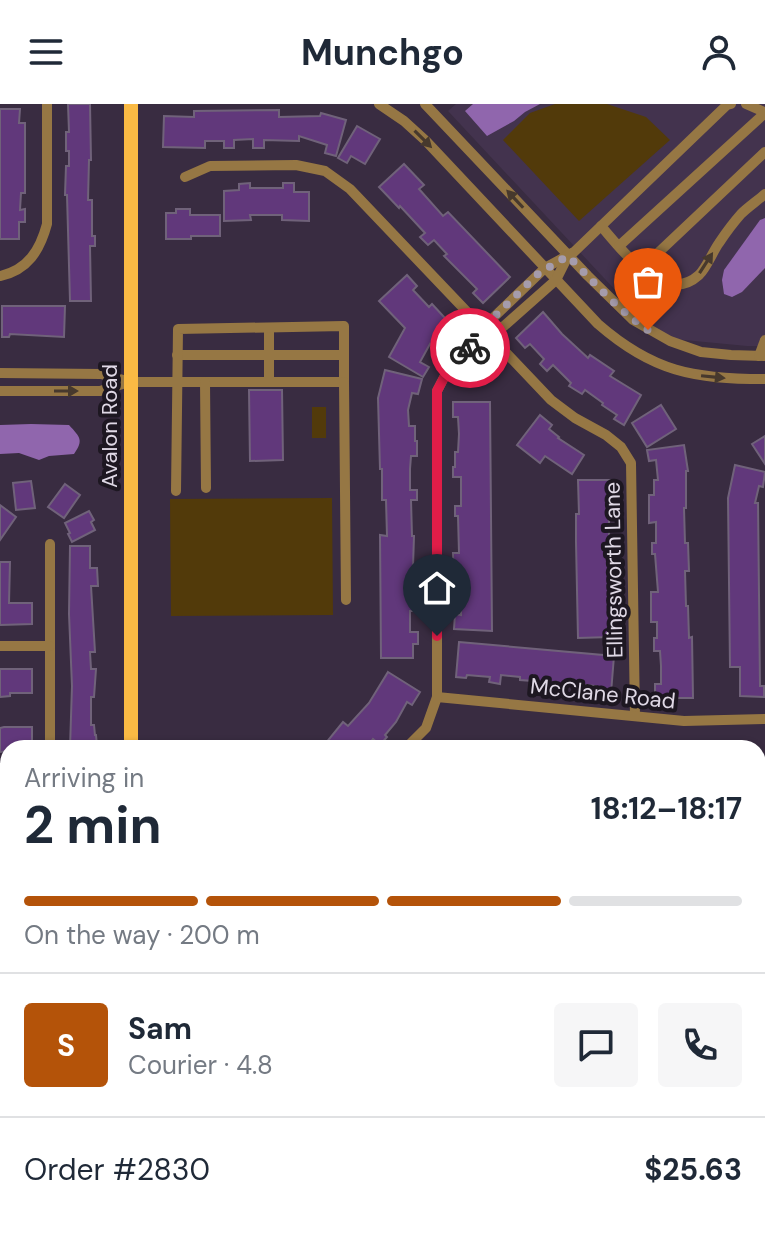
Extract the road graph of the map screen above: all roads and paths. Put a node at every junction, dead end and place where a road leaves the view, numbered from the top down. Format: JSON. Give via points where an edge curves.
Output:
{"nodes":[{"id":1,"x":47,"y":104,"type":"edge"},
{"id":2,"x":131,"y":104,"type":"edge"},
{"id":3,"x":379,"y":104,"type":"edge"},
{"id":4,"x":425,"y":104,"type":"edge"},
{"id":5,"x":731,"y":104,"type":"edge"},
{"id":6,"x":746,"y":104,"type":"edge"},
{"id":7,"x":394,"y":108,"type":"edge"},
{"id":8,"x":764,"y":114,"type":"edge"},
{"id":9,"x":765,"y":152,"type":"edge"},
{"id":10,"x":185,"y":177,"type":"dead end"},
{"id":11,"x":765,"y":194,"type":"edge"},
{"id":12,"x":601,"y":226,"type":"junction"},
{"id":13,"x":619,"y":246,"type":"junction"},
{"id":14,"x":568,"y":256,"type":"junction"},
{"id":15,"x":545,"y":268,"type":"junction"},
{"id":16,"x":642,"y":268,"type":"junction"},
{"id":17,"x":0,"y":276,"type":"edge"},
{"id":18,"x":556,"y":280,"type":"junction"},
{"id":19,"x":516,"y":296,"type":"junction"},
{"id":20,"x":526,"y":306,"type":"junction"},
{"id":21,"x":269,"y":328,"type":"junction"},
{"id":22,"x":487,"y":331,"type":"junction"},
{"id":23,"x":765,"y":340,"type":"edge"},
{"id":24,"x":177,"y":355,"type":"junction"},
{"id":25,"x":269,"y":355,"type":"junction"},
{"id":26,"x":344,"y":355,"type":"junction"},
{"id":27,"x":762,"y":356,"type":"edge"},
{"id":28,"x":0,"y":373,"type":"edge"},
{"id":29,"x":765,"y":379,"type":"edge"},
{"id":30,"x":131,"y":382,"type":"junction"},
{"id":31,"x":177,"y":382,"type":"junction"},
{"id":32,"x":205,"y":382,"type":"junction"},
{"id":33,"x":269,"y":382,"type":"junction"},
{"id":34,"x":344,"y":382,"type":"junction"},
{"id":35,"x":0,"y":391,"type":"edge"},
{"id":36,"x":206,"y":488,"type":"dead end"},
{"id":37,"x":176,"y":491,"type":"dead end"},
{"id":38,"x":50,"y":544,"type":"dead end"},
{"id":39,"x":346,"y":600,"type":"dead end"},
{"id":40,"x":0,"y":646,"type":"edge"},
{"id":41,"x":50,"y":646,"type":"junction"},
{"id":42,"x":437,"y":697,"type":"junction"},
{"id":43,"x":635,"y":716,"type":"junction"},
{"id":44,"x":765,"y":719,"type":"edge"},
{"id":45,"x":50,"y":740,"type":"edge"},
{"id":46,"x":131,"y":740,"type":"edge"},
{"id":47,"x":414,"y":740,"type":"edge"}],
"edges":[{"from":1,"to":17,"type":"street","via":[[45,232],[34,257],[21,269]]},
{"from":2,"to":30,"type":"main road","name":"Avalon Road"},
{"from":3,"to":7,"type":"street"},
{"from":14,"to":4,"type":"street","one_way":true},
{"from":5,"to":12,"type":"street"},
{"from":6,"to":8,"type":"street"},
{"from":7,"to":15,"type":"street","one_way":true},
{"from":8,"to":13,"type":"street"},
{"from":9,"to":16,"type":"street"},
{"from":10,"to":22,"type":"street","name":"Ellingsworth Lane","via":[[210,166],[296,165],[325,171],[350,189]]},
{"from":16,"to":11,"type":"street","one_way":true,"via":[[674,286],[692,280],[741,213]]},
{"from":12,"to":13,"type":"street"},
{"from":12,"to":14,"type":"street"},
{"from":13,"to":16,"type":"street"},
{"from":14,"to":15,"type":"street"},
{"from":14,"to":18,"type":"street"},
{"from":14,"to":27,"type":"street","via":[[612,302],[663,338],[701,352]]},
{"from":15,"to":18,"type":"street"},
{"from":15,"to":19,"type":"street"},
{"from":18,"to":20,"type":"street"},
{"from":18,"to":29,"type":"street","one_way":true,"via":[[617,341],[655,363],[704,377]]},
{"from":19,"to":20,"type":"street"},
{"from":19,"to":22,"type":"street"},
{"from":20,"to":22,"type":"street","via":[[504,326]]},
{"from":21,"to":24,"type":"street","via":[[178,329]]},
{"from":21,"to":25,"type":"street"},
{"from":21,"to":26,"type":"street","via":[[344,326]]},
{"from":22,"to":42,"type":"street","via":[[450,366],[437,391]]},
{"from":22,"to":43,"type":"street","name":"Ellingsworth Lane","via":[[551,400],[606,435],[631,463]]},
{"from":23,"to":27,"type":"street"},
{"from":24,"to":25,"type":"street"},
{"from":24,"to":31,"type":"street"},
{"from":25,"to":26,"type":"street"},
{"from":25,"to":33,"type":"street"},
{"from":26,"to":34,"type":"street"},
{"from":28,"to":30,"type":"street","via":[[101,374]]},
{"from":30,"to":31,"type":"street"},
{"from":35,"to":30,"type":"street","one_way":true,"via":[[100,391]]},
{"from":30,"to":46,"type":"main road","name":"Avalon Road"},
{"from":31,"to":32,"type":"street"},
{"from":31,"to":37,"type":"street"},
{"from":32,"to":33,"type":"street"},
{"from":32,"to":36,"type":"street"},
{"from":33,"to":34,"type":"street"},
{"from":34,"to":39,"type":"street"},
{"from":38,"to":41,"type":"street"},
{"from":40,"to":41,"type":"street"},
{"from":41,"to":45,"type":"street"},
{"from":42,"to":43,"type":"street","name":"McClane Road"},
{"from":42,"to":47,"type":"street","via":[[426,728]]},
{"from":43,"to":44,"type":"street","name":"McClane Road"}]}
